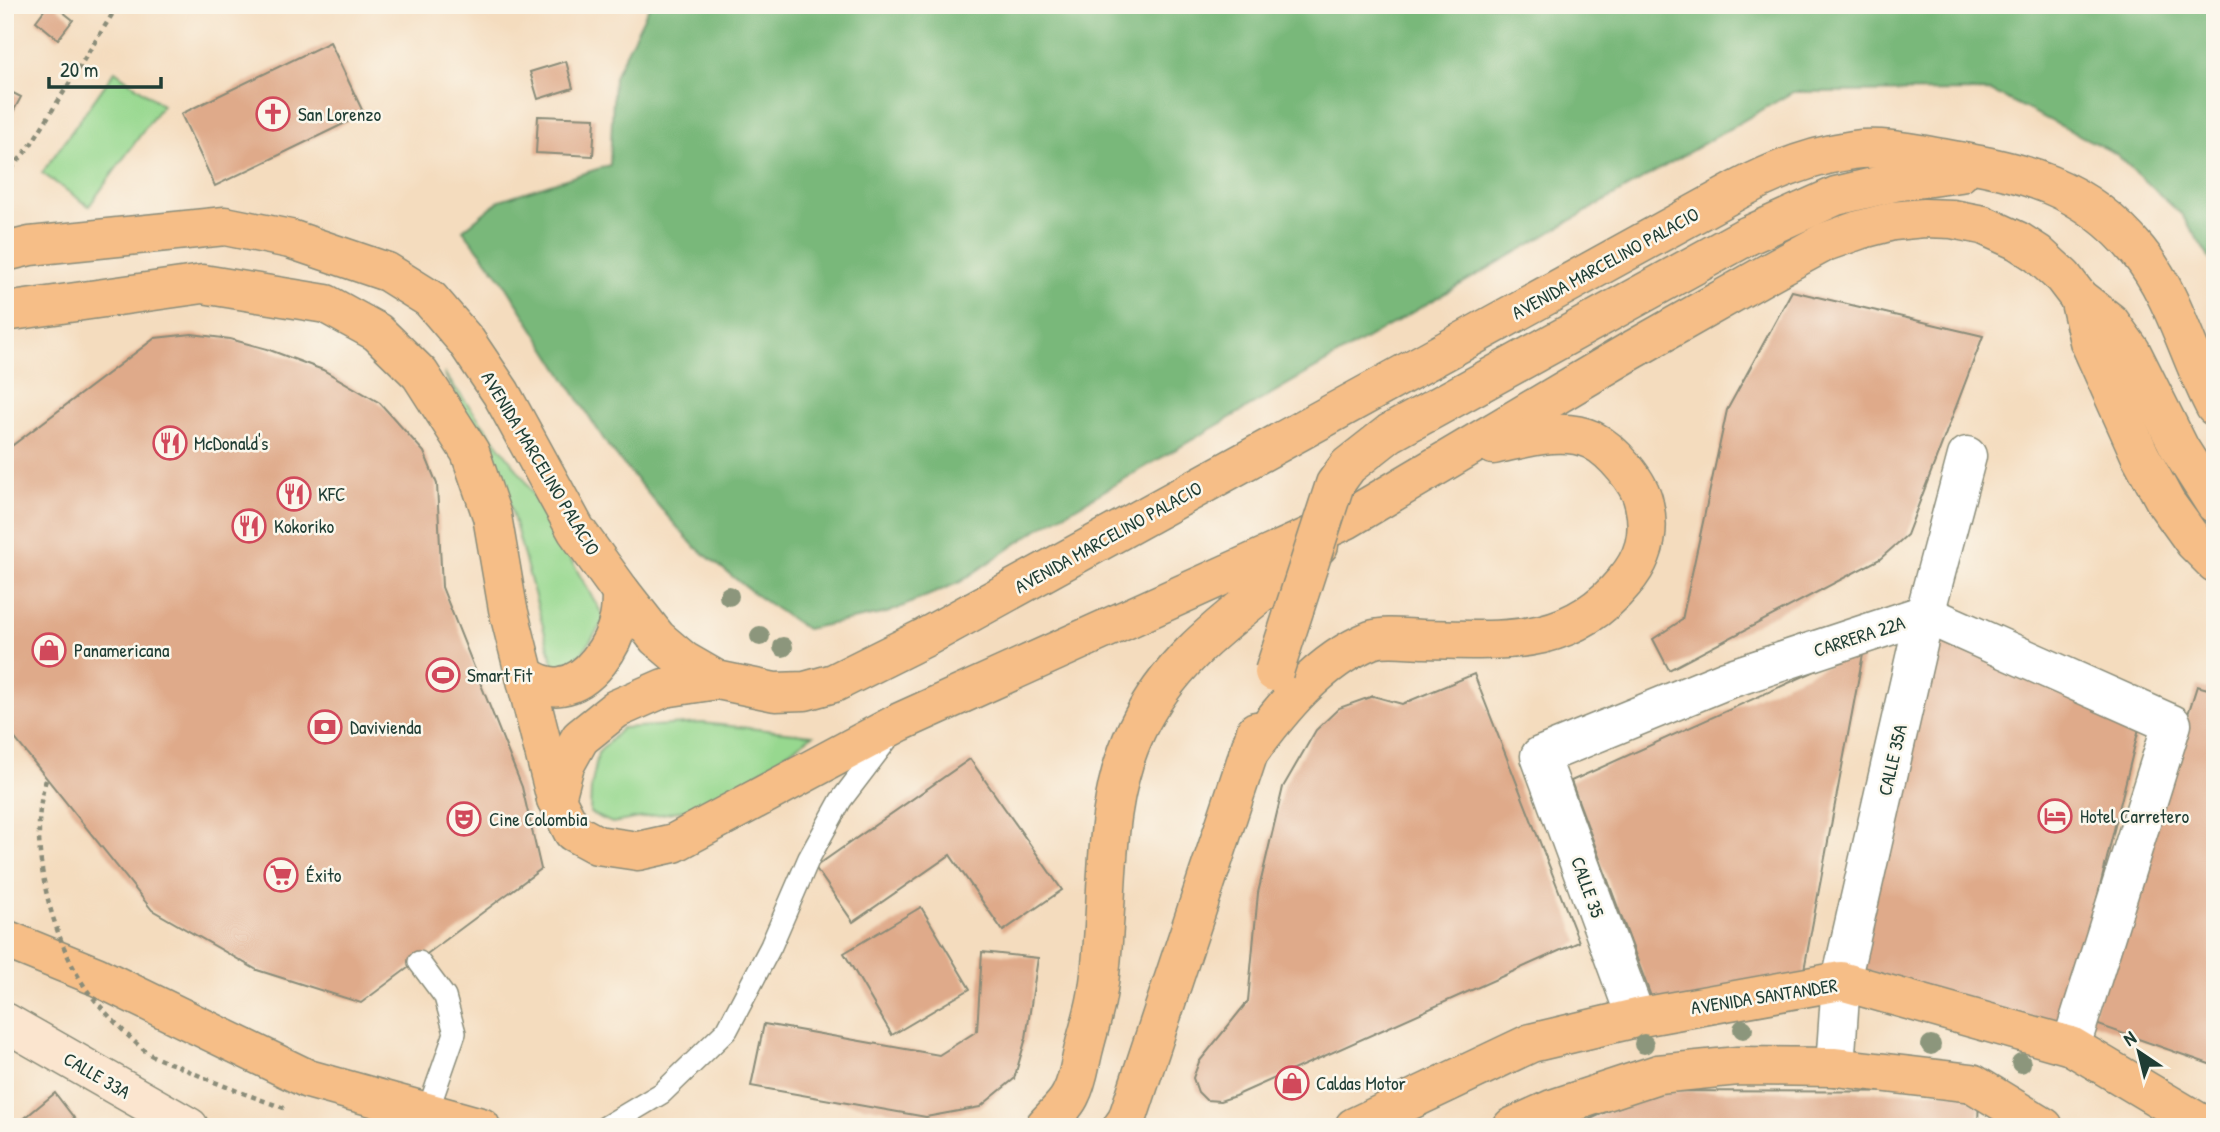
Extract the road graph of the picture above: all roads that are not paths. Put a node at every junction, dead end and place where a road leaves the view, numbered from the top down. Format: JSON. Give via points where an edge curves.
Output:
{"nodes":[{"id":1,"x":2004,"y":169,"type":"junction"},
{"id":2,"x":13,"y":246,"type":"edge"},
{"id":3,"x":2079,"y":298,"type":"junction"},
{"id":4,"x":5,"y":312,"type":"edge"},
{"id":5,"x":2215,"y":407,"type":"edge"},
{"id":6,"x":1460,"y":452,"type":"junction"},
{"id":7,"x":1967,"y":456,"type":"dead end"},
{"id":8,"x":2215,"y":504,"type":"edge"},
{"id":9,"x":1346,"y":520,"type":"junction"},
{"id":10,"x":2215,"y":563,"type":"edge"},
{"id":11,"x":621,"y":592,"type":"junction"},
{"id":12,"x":1925,"y":614,"type":"junction"},
{"id":13,"x":525,"y":676,"type":"junction"},
{"id":14,"x":717,"y":680,"type":"junction"},
{"id":15,"x":900,"y":722,"type":"junction"},
{"id":16,"x":1248,"y":754,"type":"junction"},
{"id":17,"x":1540,"y":756,"type":"joint"},
{"id":18,"x":556,"y":799,"type":"junction"},
{"id":19,"x":5,"y":939,"type":"edge"},
{"id":20,"x":419,"y":962,"type":"dead end"},
{"id":21,"x":1841,"y":981,"type":"junction"},
{"id":22,"x":1636,"y":1018,"type":"junction"},
{"id":23,"x":5,"y":1023,"type":"edge"},
{"id":24,"x":2071,"y":1046,"type":"junction"},
{"id":25,"x":1835,"y":1067,"type":"junction"},
{"id":26,"x":427,"y":1113,"type":"junction"},
{"id":27,"x":2007,"y":1116,"type":"edge"},
{"id":28,"x":189,"y":1127,"type":"edge"},
{"id":29,"x":481,"y":1127,"type":"edge"},
{"id":30,"x":605,"y":1127,"type":"edge"},
{"id":31,"x":1044,"y":1127,"type":"edge"},
{"id":32,"x":1122,"y":1127,"type":"edge"},
{"id":33,"x":1354,"y":1127,"type":"edge"},
{"id":34,"x":1512,"y":1127,"type":"edge"},
{"id":35,"x":2044,"y":1127,"type":"edge"},
{"id":36,"x":2207,"y":1127,"type":"edge"}],
"edges":[{"from":1,"to":5,"type":"main road","name":"AVENIDA MARCELINO PALACIO","via":[[2068,192],[2110,220],[2139,252],[2160,283]]},
{"from":1,"to":14,"type":"main road","name":"AVENIDA MARCELINO PALACIO","via":[[1902,151],[1856,149],[1776,170],[834,683],[805,691],[775,692]]},
{"from":1,"to":16,"type":"main road","bridge":true,"via":[[1865,187],[1836,196],[1747,236],[1390,433],[1348,466],[1335,484]]},
{"from":2,"to":11,"type":"main road","name":"AVENIDA MARCELINO PALACIO","via":[[225,226],[290,239],[387,272],[430,299],[466,341],[576,530]]},
{"from":3,"to":6,"type":"main road","via":[[2038,254],[1983,225],[1952,219],[1893,221],[1814,248]]},
{"from":3,"to":8,"type":"main road","via":[[2110,322],[2131,351],[2180,449]]},
{"from":3,"to":10,"type":"main road","via":[[2089,341],[2140,455],[2166,503]]},
{"from":4,"to":13,"type":"main road","via":[[203,284],[326,304],[377,332],[420,374],[470,452],[492,516]]},
{"from":6,"to":9,"type":"main road"},
{"from":6,"to":16,"type":"main road","via":[[1540,435],[1570,434],[1592,440],[1630,473],[1643,498],[1646,545],[1636,568],[1591,614],[1555,632],[1502,641],[1374,639],[1341,656],[1310,681]]},
{"from":7,"to":12,"type":"street","name":"CALLE 35A"},
{"from":9,"to":15,"type":"main road"},
{"from":9,"to":31,"type":"main road","via":[[1192,650],[1160,688],[1137,730],[1120,774],[1112,817],[1097,997],[1071,1096]]},
{"from":11,"to":13,"type":"main road","via":[[615,631],[604,654],[585,673],[560,687]]},
{"from":11,"to":14,"type":"main road","name":"AVENIDA MARCELINO PALACIO","via":[[657,638]]},
{"from":12,"to":17,"type":"street","name":"CARRERA 22A","via":[[1726,680]]},
{"from":12,"to":21,"type":"street","name":"CALLE 35A"},
{"from":12,"to":24,"type":"street","name":"CARRERA 22A","via":[[2172,724]]},
{"from":13,"to":18,"type":"main road"},
{"from":14,"to":18,"type":"main road","via":[[664,688],[616,709],[580,738],[565,765]]},
{"from":15,"to":18,"type":"main road","via":[[674,843],[638,852],[597,845],[573,832]]},
{"from":15,"to":30,"type":"lane","via":[[841,800],[815,846],[727,1030],[662,1093]]},
{"from":16,"to":32,"type":"main road"},
{"from":17,"to":22,"type":"street","name":"CALLE 35"},
{"from":19,"to":26,"type":"main road","via":[[96,976],[308,1079]]},
{"from":20,"to":26,"type":"lane","via":[[444,998],[455,1033]]},
{"from":21,"to":22,"type":"main road","name":"AVENIDA SANTANDER"},
{"from":21,"to":24,"type":"main road","name":"AVENIDA SANTANDER"},
{"from":21,"to":25,"type":"street","name":"CALLE 35A"},
{"from":22,"to":33,"type":"main road","name":"AVENIDA SANTANDER","via":[[1531,1044]]},
{"from":23,"to":28,"type":"main road","name":"CALLE 33A"},
{"from":24,"to":36,"type":"main road","name":"AVENIDA SANTANDER"},
{"from":25,"to":27,"type":"main road","via":[[1972,1083]]},
{"from":25,"to":34,"type":"main road","via":[[1738,1066],[1658,1074]]},
{"from":26,"to":29,"type":"main road"},
{"from":27,"to":35,"type":"main road"}]}
